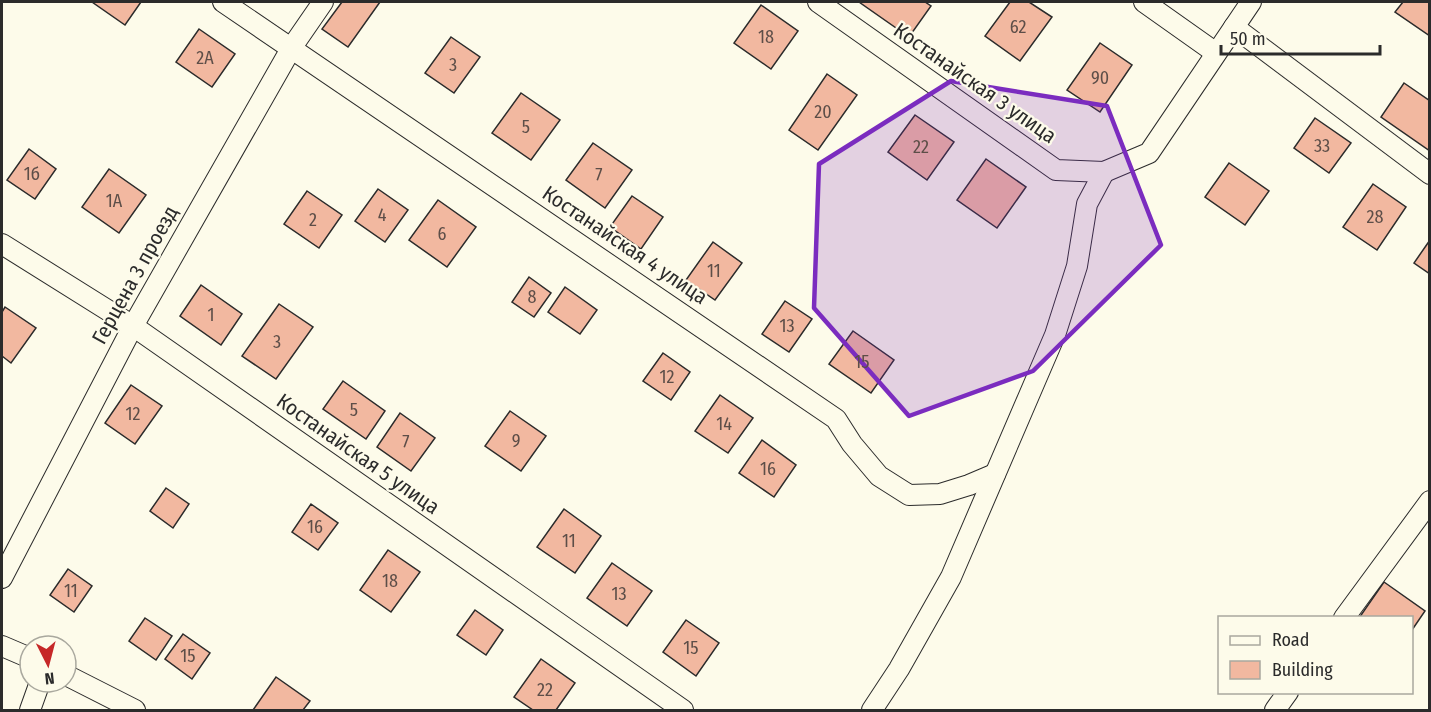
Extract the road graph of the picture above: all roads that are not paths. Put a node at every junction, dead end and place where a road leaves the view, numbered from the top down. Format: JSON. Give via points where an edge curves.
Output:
{"nodes":[{"id":1,"x":223,"y":2,"type":"edge"},
{"id":2,"x":323,"y":2,"type":"edge"},
{"id":3,"x":818,"y":2,"type":"edge"},
{"id":4,"x":1144,"y":2,"type":"edge"},
{"id":5,"x":1251,"y":2,"type":"edge"},
{"id":6,"x":1234,"y":27,"type":"junction"},
{"id":7,"x":292,"y":47,"type":"junction"},
{"id":8,"x":1216,"y":53,"type":"junction"},
{"id":9,"x":1104,"y":172,"type":"junction"},
{"id":10,"x":1430,"y":174,"type":"edge"},
{"id":11,"x":2,"y":244,"type":"edge"},
{"id":12,"x":133,"y":326,"type":"junction"},
{"id":13,"x":995,"y":474,"type":"junction"},
{"id":14,"x":1430,"y":501,"type":"edge"},
{"id":15,"x":2,"y":578,"type":"edge"},
{"id":16,"x":1345,"y":616,"type":"edge"},
{"id":17,"x":2,"y":646,"type":"edge"},
{"id":18,"x":18,"y":653,"type":"edge"},
{"id":19,"x":78,"y":681,"type":"edge"},
{"id":20,"x":36,"y":694,"type":"edge"},
{"id":21,"x":1287,"y":694,"type":"edge"},
{"id":22,"x":30,"y":711,"type":"edge"},
{"id":23,"x":135,"y":711,"type":"edge"},
{"id":24,"x":683,"y":711,"type":"edge"},
{"id":25,"x":872,"y":711,"type":"edge"},
{"id":26,"x":1275,"y":711,"type":"edge"}],
"edges":[{"from":1,"to":7,"type":"street","name":"Костанайская 4 улица"},
{"from":2,"to":7,"type":"street","name":"Герцена 3 проезд"},
{"from":3,"to":9,"type":"street","name":"Костанайская 3 улица","via":[[1056,170]]},
{"from":4,"to":8,"type":"street"},
{"from":5,"to":6,"type":"street"},
{"from":6,"to":8,"type":"street"},
{"from":6,"to":10,"type":"street"},
{"from":7,"to":12,"type":"street","name":"Герцена 3 проезд"},
{"from":7,"to":13,"type":"street","name":"Костанайская 4 улица","via":[[836,419],[879,476],[909,495],[940,494]]},
{"from":8,"to":9,"type":"street","name":"Костанайская 3 улица","via":[[1149,153]]},
{"from":9,"to":13,"type":"street","via":[[1087,204],[1077,266],[1055,335]]},
{"from":11,"to":12,"type":"street","name":"Костанайская 5 улица"},
{"from":12,"to":15,"type":"street","name":"Герцена 3 проезд"},
{"from":12,"to":24,"type":"street","name":"Костанайская 5 улица"},
{"from":13,"to":25,"type":"street","via":[[951,577]]},
{"from":14,"to":16,"type":"street"},
{"from":17,"to":18,"type":"street"},
{"from":19,"to":23,"type":"street"},
{"from":20,"to":22,"type":"street"},
{"from":21,"to":26,"type":"street"}]}
